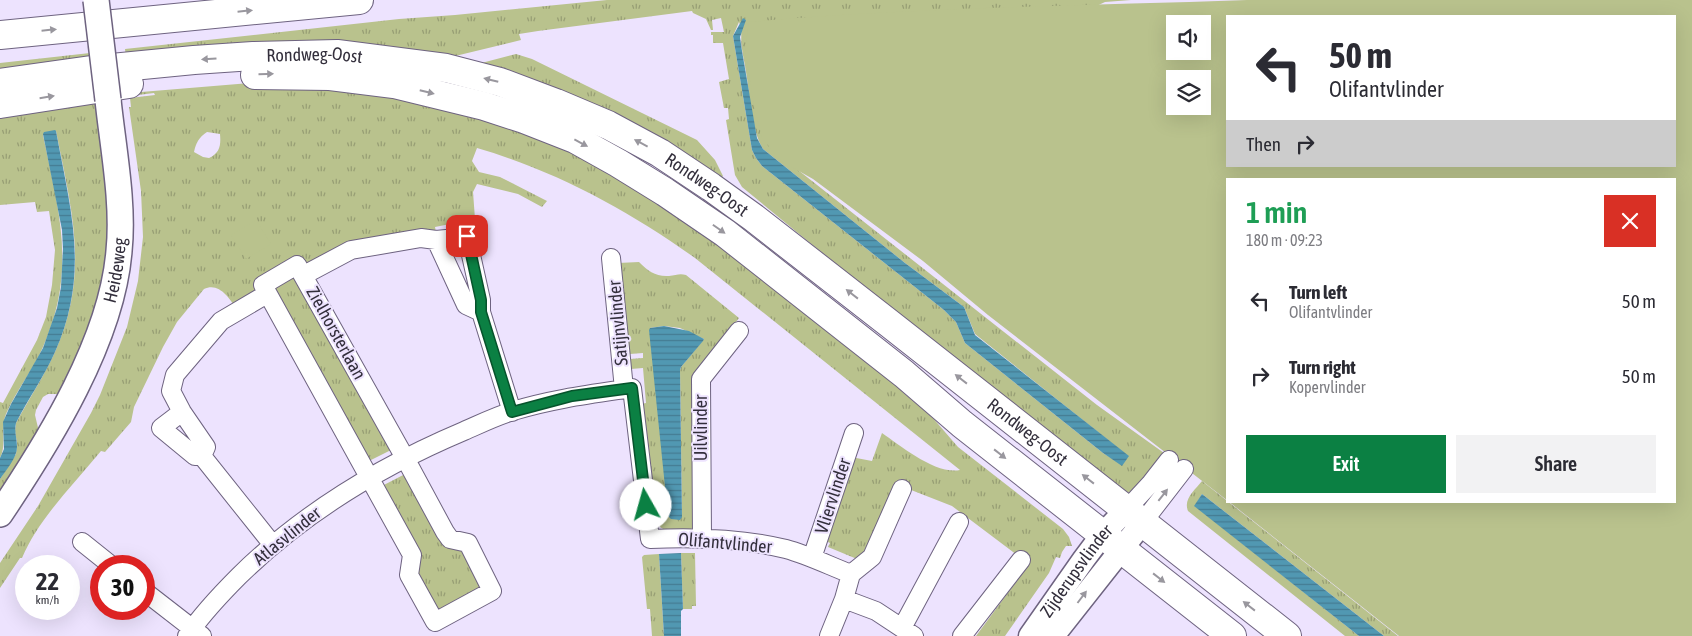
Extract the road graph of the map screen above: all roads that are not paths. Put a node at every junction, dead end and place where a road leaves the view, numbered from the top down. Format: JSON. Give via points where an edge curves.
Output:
{"nodes":[{"id":1,"x":96,"y":0,"type":"edge"},
{"id":2,"x":359,"y":0,"type":"edge"},
{"id":3,"x":0,"y":35,"type":"edge"},
{"id":4,"x":0,"y":83,"type":"edge"},
{"id":5,"x":0,"y":104,"type":"edge"},
{"id":6,"x":436,"y":240,"type":"junction"},
{"id":7,"x":611,"y":258,"type":"dead end"},
{"id":8,"x":304,"y":275,"type":"junction"},
{"id":9,"x":268,"y":294,"type":"junction"},
{"id":10,"x":481,"y":312,"type":"junction"},
{"id":11,"x":739,"y":331,"type":"dead end"},
{"id":12,"x":624,"y":389,"type":"junction"},
{"id":13,"x":182,"y":412,"type":"junction"},
{"id":14,"x":512,"y":412,"type":"junction"},
{"id":15,"x":854,"y":433,"type":"dead end"},
{"id":16,"x":202,"y":456,"type":"junction"},
{"id":17,"x":405,"y":458,"type":"junction"},
{"id":18,"x":1176,"y":464,"type":"dead end"},
{"id":19,"x":369,"y":478,"type":"junction"},
{"id":20,"x":902,"y":489,"type":"dead end"},
{"id":21,"x":0,"y":514,"type":"edge"},
{"id":22,"x":1135,"y":515,"type":"junction"},
{"id":23,"x":959,"y":522,"type":"dead end"},
{"id":24,"x":702,"y":539,"type":"junction"},
{"id":25,"x":82,"y":542,"type":"dead end"},
{"id":26,"x":1112,"y":542,"type":"junction"},
{"id":27,"x":273,"y":545,"type":"junction"},
{"id":28,"x":98,"y":555,"type":"edge"},
{"id":29,"x":812,"y":558,"type":"junction"},
{"id":30,"x":1021,"y":560,"type":"dead end"},
{"id":31,"x":851,"y":574,"type":"junction"},
{"id":32,"x":844,"y":599,"type":"junction"},
{"id":33,"x":155,"y":600,"type":"edge"},
{"id":34,"x":908,"y":632,"type":"edge"},
{"id":35,"x":193,"y":633,"type":"edge"},
{"id":36,"x":828,"y":636,"type":"edge"},
{"id":37,"x":962,"y":636,"type":"edge"},
{"id":38,"x":1030,"y":636,"type":"edge"},
{"id":39,"x":1053,"y":636,"type":"edge"},
{"id":40,"x":1232,"y":636,"type":"edge"},
{"id":41,"x":1288,"y":636,"type":"edge"}],
"edges":[{"from":1,"to":21,"type":"main road","name":"Heideweg","bridge":true,"via":[[120,216],[120,251],[115,282],[102,326],[70,397],[35,462]]},
{"from":3,"to":2,"type":"main road","one_way":true},
{"from":22,"to":4,"type":"main road","name":"Rondweg-Oost","one_way":true,"via":[[711,187],[651,148],[556,103],[500,82],[446,68],[337,54],[194,60]]},
{"from":5,"to":26,"type":"main road","name":"Rondweg-Oost","one_way":true,"via":[[130,84],[266,74],[330,76],[394,84],[484,106],[576,139],[666,192],[725,233]]},
{"from":6,"to":8,"type":"street","via":[[421,238],[351,250]]},
{"from":6,"to":10,"type":"street","via":[[466,305]]},
{"from":6,"to":10,"type":"street","via":[[467,236]]},
{"from":7,"to":12,"type":"street","name":"Satijnvlinder"},
{"from":8,"to":9,"type":"street","name":"Zielhorsterlaan","via":[[298,265],[263,285]]},
{"from":8,"to":17,"type":"street","name":"Zielhorsterlaan"},
{"from":9,"to":13,"type":"street","via":[[220,321],[175,376],[171,391]]},
{"from":9,"to":19,"type":"street"},
{"from":10,"to":14,"type":"street"},
{"from":11,"to":24,"type":"street","name":"Uilvlinder","via":[[701,380]]},
{"from":12,"to":14,"type":"street","via":[[572,396]]},
{"from":12,"to":24,"type":"street","name":"Olifantvlinder","via":[[632,388],[650,539]]},
{"from":13,"to":16,"type":"street","via":[[206,447]]},
{"from":13,"to":16,"type":"street","via":[[162,428],[195,456]]},
{"from":14,"to":17,"type":"street"},
{"from":15,"to":29,"type":"street","name":"Vliervlinder"},
{"from":16,"to":27,"type":"street"},
{"from":17,"to":19,"type":"street","name":"Atlasvlinder"},
{"from":17,"to":19,"type":"street","name":"Zielhorsterlaan","via":[[445,532],[450,539],[468,543],[492,591],[466,606],[435,622],[409,575],[412,555]]},
{"from":18,"to":22,"type":"street","via":[[1151,483]]},
{"from":19,"to":27,"type":"street","name":"Atlasvlinder","via":[[318,510]]},
{"from":20,"to":31,"type":"street","via":[[872,557]]},
{"from":22,"to":26,"type":"street","name":"Zijderupsvlinder"},
{"from":41,"to":22,"type":"main road","name":"Rondweg-Oost","one_way":true},
{"from":23,"to":34,"type":"street"},
{"from":24,"to":29,"type":"street","name":"Olifantvlinder","via":[[787,549]]},
{"from":25,"to":28,"type":"street"},
{"from":26,"to":38,"type":"street","name":"Zijderupsvlinder","via":[[1076,569]]},
{"from":39,"to":26,"type":"street","name":"Zijderupsvlinder","one_way":true},
{"from":26,"to":40,"type":"main road","name":"Rondweg-Oost","one_way":true},
{"from":27,"to":35,"type":"street","name":"Atlasvlinder","via":[[226,589]]},
{"from":29,"to":31,"type":"street","name":"Olifantvlinder"},
{"from":30,"to":37,"type":"street"},
{"from":31,"to":32,"type":"street"},
{"from":32,"to":34,"type":"street","via":[[876,611]]},
{"from":32,"to":36,"type":"street"},
{"from":33,"to":35,"type":"street"}]}
